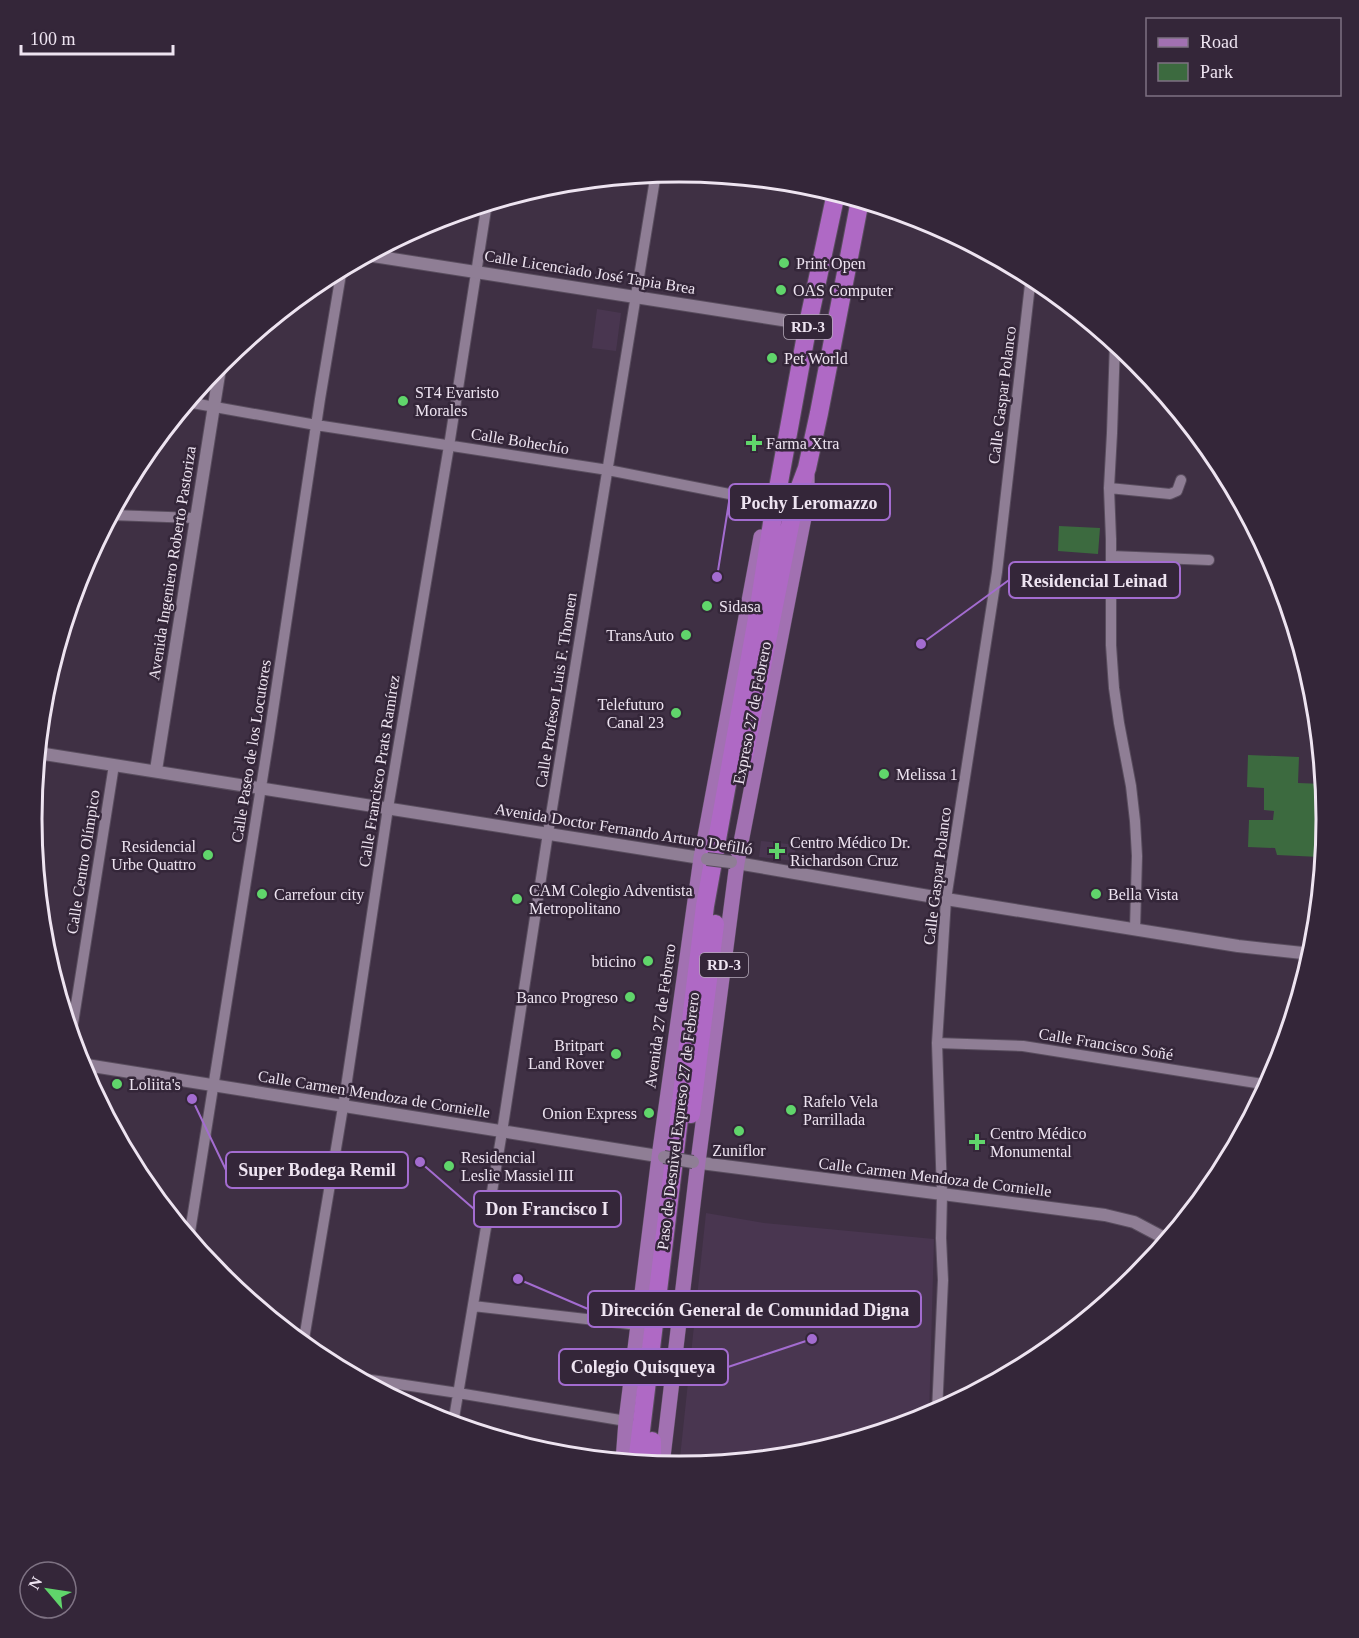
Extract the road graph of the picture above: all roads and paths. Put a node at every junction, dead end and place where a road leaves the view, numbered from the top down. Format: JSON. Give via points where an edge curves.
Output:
{"nodes":[{"id":1,"x":655,"y":183,"type":"edge"},
{"id":2,"x":834,"y":201,"type":"edge"},
{"id":3,"x":859,"y":207,"type":"edge"},
{"id":4,"x":486,"y":212,"type":"edge"},
{"id":5,"x":380,"y":257,"type":"edge"},
{"id":6,"x":476,"y":271,"type":"junction"},
{"id":7,"x":340,"y":280,"type":"edge"},
{"id":8,"x":1030,"y":287,"type":"edge"},
{"id":9,"x":637,"y":296,"type":"junction"},
{"id":10,"x":808,"y":324,"type":"junction"},
{"id":11,"x":1115,"y":354,"type":"edge"},
{"id":12,"x":218,"y":380,"type":"edge"},
{"id":13,"x":196,"y":403,"type":"edge"},
{"id":14,"x":214,"y":406,"type":"junction"},
{"id":15,"x":316,"y":425,"type":"junction"},
{"id":16,"x":449,"y":446,"type":"junction"},
{"id":17,"x":807,"y":468,"type":"junction"},
{"id":18,"x":608,"y":470,"type":"junction"},
{"id":19,"x":1181,"y":480,"type":"dead end"},
{"id":20,"x":1109,"y":488,"type":"junction"},
{"id":21,"x":775,"y":506,"type":"junction"},
{"id":22,"x":119,"y":515,"type":"edge"},
{"id":23,"x":196,"y":518,"type":"junction"},
{"id":24,"x":1111,"y":556,"type":"junction"},
{"id":25,"x":1209,"y":560,"type":"dead end"},
{"id":26,"x":45,"y":754,"type":"edge"},
{"id":27,"x":114,"y":765,"type":"junction"},
{"id":28,"x":156,"y":770,"type":"junction"},
{"id":29,"x":261,"y":788,"type":"junction"},
{"id":30,"x":730,"y":800,"type":"junction"},
{"id":31,"x":388,"y":808,"type":"junction"},
{"id":32,"x":548,"y":833,"type":"junction"},
{"id":33,"x":704,"y":858,"type":"junction"},
{"id":34,"x":734,"y":863,"type":"junction"},
{"id":35,"x":946,"y":899,"type":"junction"},
{"id":36,"x":1135,"y":929,"type":"junction"},
{"id":37,"x":1303,"y":953,"type":"edge"},
{"id":38,"x":74,"y":1017,"type":"edge"},
{"id":39,"x":937,"y":1043,"type":"junction"},
{"id":40,"x":92,"y":1066,"type":"edge"},
{"id":41,"x":1259,"y":1083,"type":"edge"},
{"id":42,"x":214,"y":1084,"type":"junction"},
{"id":43,"x":344,"y":1107,"type":"junction"},
{"id":44,"x":502,"y":1132,"type":"junction"},
{"id":45,"x":661,"y":1157,"type":"junction"},
{"id":46,"x":695,"y":1162,"type":"junction"},
{"id":47,"x":942,"y":1194,"type":"junction"},
{"id":48,"x":191,"y":1228,"type":"edge"},
{"id":49,"x":1161,"y":1236,"type":"edge"},
{"id":50,"x":472,"y":1306,"type":"junction"},
{"id":51,"x":638,"y":1325,"type":"junction"},
{"id":52,"x":305,"y":1335,"type":"edge"},
{"id":53,"x":380,"y":1381,"type":"edge"},
{"id":54,"x":458,"y":1393,"type":"junction"},
{"id":55,"x":937,"y":1402,"type":"edge"},
{"id":56,"x":454,"y":1415,"type":"edge"},
{"id":57,"x":626,"y":1421,"type":"junction"},
{"id":58,"x":641,"y":1453,"type":"edge"},
{"id":59,"x":624,"y":1454,"type":"edge"},
{"id":60,"x":663,"y":1456,"type":"edge"}],
"edges":[{"from":1,"to":9,"type":"street","name":"Calle Profesor Luis F. Thomen"},
{"from":2,"to":10,"type":"highway","name":"Expreso 27 de Febrero","number":"RD-3"},
{"from":3,"to":17,"type":"highway","name":"Expreso 27 de Febrero","number":"RD-3"},
{"from":4,"to":6,"type":"street","name":"Calle Francisco Prats Ramírez"},
{"from":5,"to":6,"type":"street","name":"Calle Licenciado José Tapia Brea"},
{"from":6,"to":9,"type":"street","name":"Calle Licenciado José Tapia Brea"},
{"from":6,"to":16,"type":"street","name":"Calle Francisco Prats Ramírez"},
{"from":7,"to":15,"type":"street","name":"Calle Paseo de los Locutores"},
{"from":8,"to":35,"type":"street","name":"Calle Gaspar Polanco","via":[[997,572]]},
{"from":9,"to":10,"type":"street","name":"Calle Licenciado José Tapia Brea"},
{"from":9,"to":18,"type":"street","name":"Calle Profesor Luis F. Thomen"},
{"from":10,"to":21,"type":"highway","name":"Expreso 27 de Febrero","number":"RD-3"},
{"from":11,"to":20,"type":"street"},
{"from":12,"to":14,"type":"street","name":"Avenida Ingeniero Roberto Pastoriza"},
{"from":13,"to":14,"type":"street","name":"Calle Bohechío"},
{"from":14,"to":15,"type":"street","name":"Calle Bohechío"},
{"from":14,"to":23,"type":"street","name":"Avenida Ingeniero Roberto Pastoriza"},
{"from":15,"to":16,"type":"street","name":"Calle Bohechío"},
{"from":15,"to":29,"type":"street","name":"Calle Paseo de los Locutores"},
{"from":16,"to":18,"type":"street","name":"Calle Bohechío"},
{"from":16,"to":31,"type":"street","name":"Calle Francisco Prats Ramírez"},
{"from":17,"to":30,"type":"highway","name":"Expreso 27 de Febrero","number":"RD-3","via":[[795,500]]},
{"from":17,"to":34,"type":"main road","number":"RD-3","via":[[807,502]]},
{"from":18,"to":21,"type":"street","name":"Calle Bohechío"},
{"from":18,"to":32,"type":"street","name":"Calle Profesor Luis F. Thomen"},
{"from":19,"to":20,"type":"street","via":[[1177,491],[1170,494]]},
{"from":20,"to":24,"type":"street"},
{"from":21,"to":30,"type":"highway","name":"Expreso 27 de Febrero","number":"RD-3"},
{"from":21,"to":33,"type":"main road","name":"Avenida 27 de Febrero","number":"RD-3","via":[[764,524]]},
{"from":22,"to":23,"type":"street"},
{"from":23,"to":28,"type":"street","name":"Avenida Ingeniero Roberto Pastoriza"},
{"from":24,"to":25,"type":"street"},
{"from":24,"to":36,"type":"street","via":[[1114,688],[1135,821]]},
{"from":26,"to":27,"type":"street","name":"Avenida Doctor Fernando Arturo Defilló"},
{"from":27,"to":28,"type":"street","name":"Avenida Doctor Fernando Arturo Defilló"},
{"from":27,"to":38,"type":"street","name":"Calle Centro Olímpico"},
{"from":28,"to":29,"type":"street","name":"Avenida Doctor Fernando Arturo Defilló"},
{"from":29,"to":31,"type":"street","name":"Avenida Doctor Fernando Arturo Defilló"},
{"from":29,"to":42,"type":"street","name":"Calle Paseo de los Locutores"},
{"from":30,"to":58,"type":"highway","name":"Paso de Desnivel Expreso 27 de Febrero","number":"RD-3","via":[[706,1007]]},
{"from":31,"to":32,"type":"street","name":"Avenida Doctor Fernando Arturo Defilló"},
{"from":31,"to":43,"type":"street","name":"Calle Francisco Prats Ramírez"},
{"from":32,"to":33,"type":"street","name":"Avenida Doctor Fernando Arturo Defilló"},
{"from":32,"to":44,"type":"street","name":"Calle Profesor Luis F. Thomen"},
{"from":33,"to":34,"type":"street","name":"Avenida Doctor Fernando Arturo Defilló","bridge":true},
{"from":33,"to":45,"type":"main road","name":"Avenida 27 de Febrero","number":"RD-3"},
{"from":34,"to":35,"type":"street","name":"Avenida Doctor Fernando Arturo Defilló"},
{"from":34,"to":46,"type":"main road","number":"RD-3"},
{"from":35,"to":36,"type":"street","name":"Avenida Doctor Fernando Arturo Defilló"},
{"from":35,"to":39,"type":"street","name":"Calle Gaspar Polanco"},
{"from":36,"to":37,"type":"street","name":"Avenida Doctor Fernando Arturo Defilló"},
{"from":39,"to":41,"type":"street","name":"Calle Francisco Soñé","via":[[1023,1046]]},
{"from":39,"to":47,"type":"street","name":"Calle Gaspar Polanco"},
{"from":40,"to":42,"type":"street","name":"Calle Carmen Mendoza de Cornielle"},
{"from":42,"to":43,"type":"street","name":"Calle Carmen Mendoza de Cornielle"},
{"from":42,"to":48,"type":"street","name":"Calle Paseo de los Locutores"},
{"from":43,"to":44,"type":"street","name":"Calle Carmen Mendoza de Cornielle"},
{"from":43,"to":52,"type":"street","name":"Calle Francisco Prats Ramírez"},
{"from":44,"to":45,"type":"street","name":"Calle Carmen Mendoza de Cornielle"},
{"from":44,"to":50,"type":"street","name":"Calle Profesor Luis F. Thomen"},
{"from":45,"to":46,"type":"street","name":"Calle Carmen Mendoza de Cornielle","bridge":true},
{"from":45,"to":51,"type":"main road","name":"Avenida 27 de Febrero","number":"RD-3"},
{"from":46,"to":47,"type":"street","name":"Calle Carmen Mendoza de Cornielle"},
{"from":46,"to":60,"type":"main road","number":"RD-3"},
{"from":47,"to":49,"type":"street","name":"Calle Carmen Mendoza de Cornielle","via":[[1122,1218]]},
{"from":47,"to":55,"type":"street","name":"Calle Gaspar Polanco"},
{"from":50,"to":51,"type":"street"},
{"from":50,"to":54,"type":"street","name":"Calle Profesor Luis F. Thomen"},
{"from":51,"to":57,"type":"main road","name":"Avenida 27 de Febrero","number":"RD-3"},
{"from":53,"to":54,"type":"street"},
{"from":54,"to":56,"type":"street","name":"Calle Profesor Luis F. Thomen"},
{"from":54,"to":57,"type":"street"},
{"from":57,"to":59,"type":"main road","name":"Avenida 27 de Febrero","number":"RD-3"}]}
